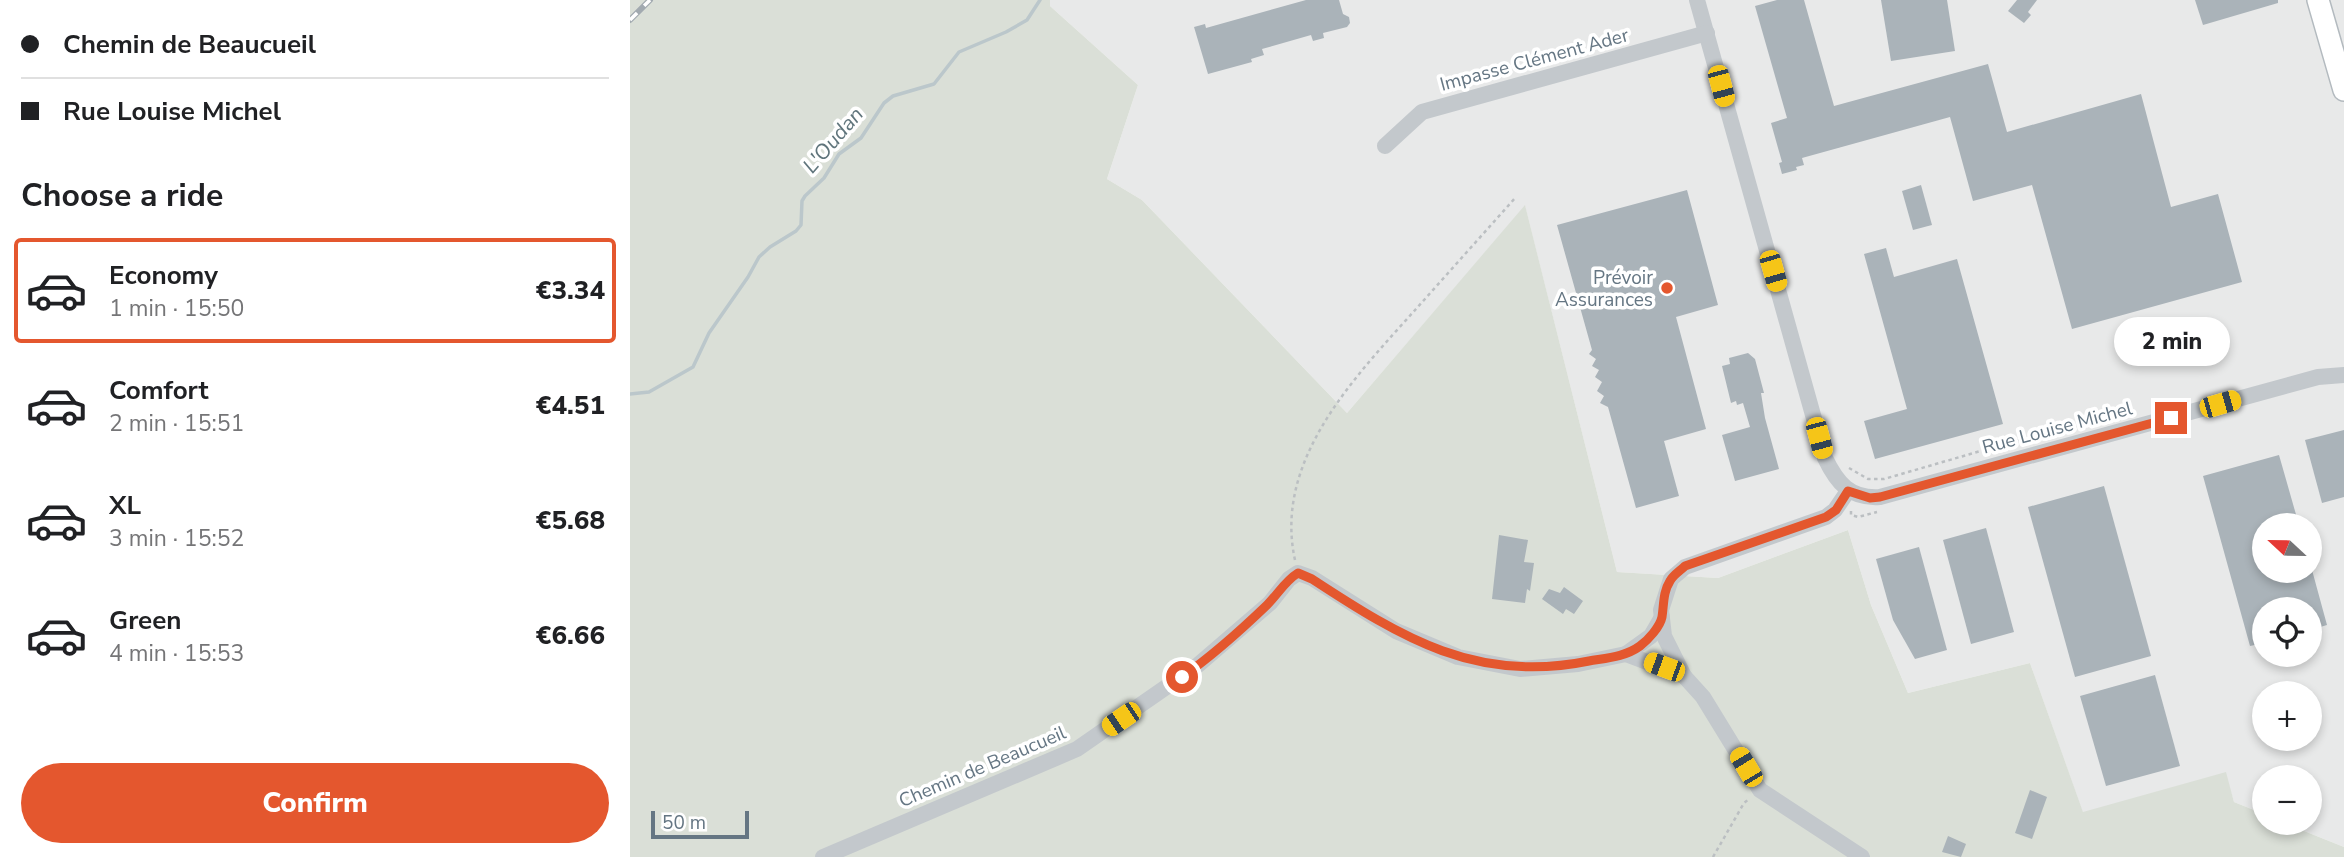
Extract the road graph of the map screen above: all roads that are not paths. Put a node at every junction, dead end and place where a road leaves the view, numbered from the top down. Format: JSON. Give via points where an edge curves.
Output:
{"nodes":[{"id":1,"x":1697,"y":0,"type":"edge"},
{"id":2,"x":2318,"y":0,"type":"edge"},
{"id":3,"x":1707,"y":33,"type":"junction"},
{"id":4,"x":2344,"y":90,"type":"edge"},
{"id":5,"x":1385,"y":146,"type":"dead end"},
{"id":6,"x":2344,"y":364,"type":"edge"},
{"id":7,"x":2344,"y":374,"type":"edge"},
{"id":8,"x":2319,"y":377,"type":"junction"},
{"id":9,"x":1850,"y":492,"type":"junction"},
{"id":10,"x":1662,"y":617,"type":"junction"},
{"id":11,"x":1626,"y":654,"type":"junction"},
{"id":12,"x":1684,"y":676,"type":"junction"},
{"id":13,"x":822,"y":857,"type":"edge"},
{"id":14,"x":1862,"y":857,"type":"edge"}],
"edges":[{"from":1,"to":3,"type":"street"},
{"from":2,"to":4,"type":"street"},
{"from":3,"to":5,"type":"street","name":"Impasse Clément Ader","via":[[1422,112]]},
{"from":3,"to":9,"type":"street","via":[[1825,458]]},
{"from":6,"to":8,"type":"street","name":"Rue Louise Michel"},
{"from":7,"to":8,"type":"street","name":"Rue Louise Michel"},
{"from":8,"to":9,"type":"street","name":"Rue Louise Michel","via":[[1880,497]]},
{"from":9,"to":10,"type":"street","via":[[1826,517],[1685,566],[1665,591]]},
{"from":10,"to":11,"type":"street","via":[[1651,636]]},
{"from":10,"to":12,"type":"street","via":[[1664,636]]},
{"from":11,"to":12,"type":"street"},
{"from":11,"to":13,"type":"street","name":"Chemin de Beaucueil","via":[[1520,669],[1458,657],[1396,631],[1298,573],[1198,666],[1076,749]]},
{"from":12,"to":14,"type":"street","via":[[1703,697],[1760,790]]}]}
